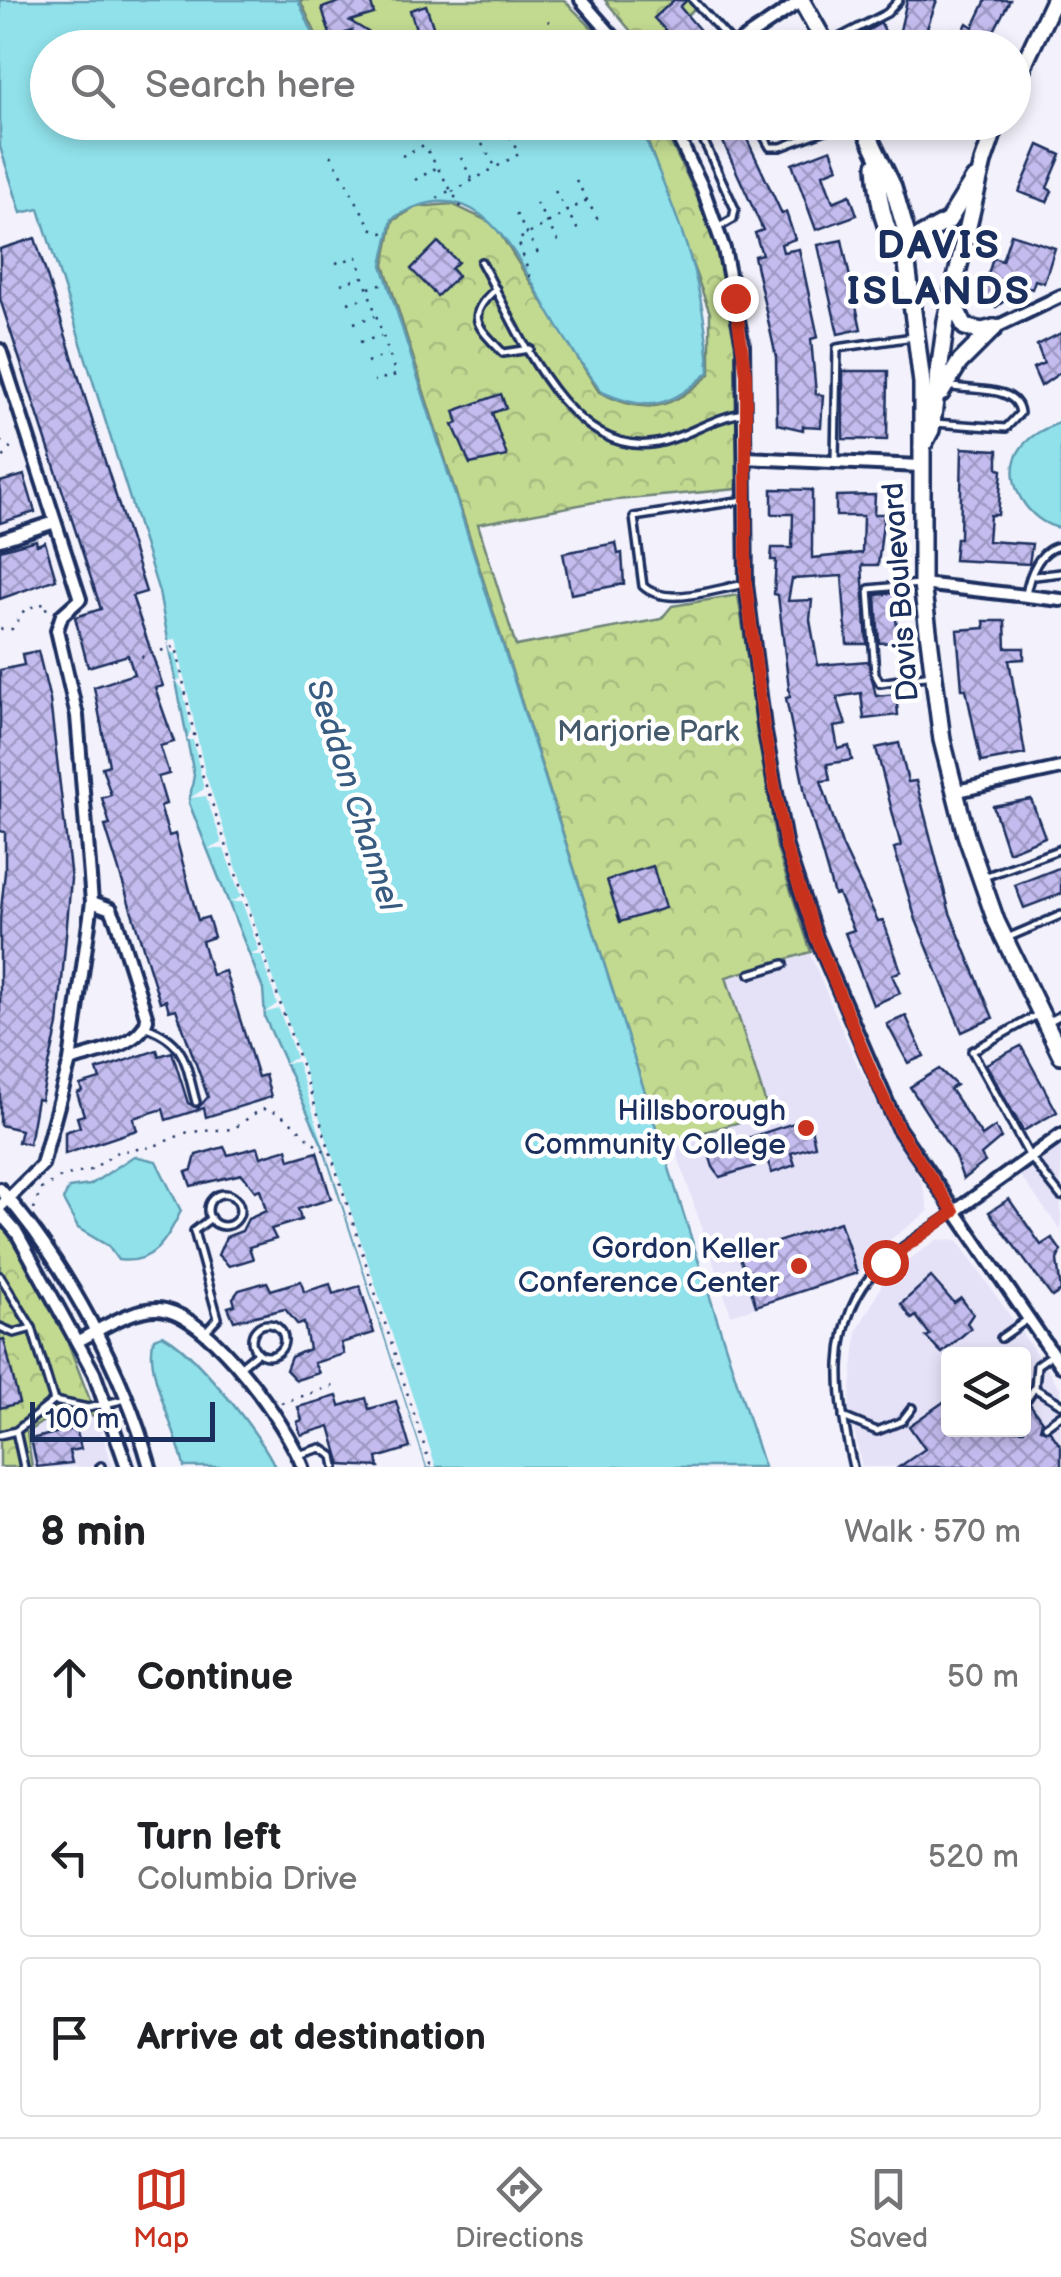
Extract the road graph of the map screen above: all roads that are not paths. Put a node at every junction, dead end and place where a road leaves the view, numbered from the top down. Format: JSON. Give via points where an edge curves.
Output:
{"nodes":[{"id":1,"x":581,"y":0,"type":"edge"},
{"id":2,"x":694,"y":0,"type":"edge"},
{"id":3,"x":802,"y":0,"type":"edge"},
{"id":4,"x":899,"y":0,"type":"edge"},
{"id":5,"x":1054,"y":0,"type":"edge"},
{"id":6,"x":608,"y":30,"type":"edge"},
{"id":7,"x":719,"y":30,"type":"edge"},
{"id":8,"x":757,"y":30,"type":"edge"},
{"id":9,"x":818,"y":30,"type":"edge"},
{"id":10,"x":855,"y":30,"type":"edge"},
{"id":11,"x":1031,"y":49,"type":"edge"},
{"id":12,"x":678,"y":140,"type":"edge"},
{"id":13,"x":704,"y":140,"type":"edge"},
{"id":14,"x":766,"y":140,"type":"edge"},
{"id":15,"x":801,"y":140,"type":"edge"},
{"id":16,"x":869,"y":140,"type":"edge"},
{"id":17,"x":991,"y":140,"type":"edge"},
{"id":18,"x":876,"y":158,"type":"junction"},
{"id":19,"x":983,"y":162,"type":"junction"},
{"id":20,"x":717,"y":228,"type":"junction"},
{"id":21,"x":909,"y":242,"type":"junction"},
{"id":22,"x":481,"y":262,"type":"dead end"},
{"id":23,"x":907,"y":264,"type":"junction"},
{"id":24,"x":496,"y":289,"type":"junction"},
{"id":25,"x":1061,"y":296,"type":"edge"},
{"id":26,"x":952,"y":297,"type":"junction"},
{"id":27,"x":994,"y":328,"type":"junction"},
{"id":28,"x":920,"y":339,"type":"junction"},
{"id":29,"x":530,"y":349,"type":"junction"},
{"id":30,"x":0,"y":350,"type":"edge"},
{"id":31,"x":2,"y":363,"type":"edge"},
{"id":32,"x":935,"y":389,"type":"junction"},
{"id":33,"x":747,"y":412,"type":"junction"},
{"id":34,"x":927,"y":422,"type":"junction"},
{"id":35,"x":746,"y":458,"type":"junction"},
{"id":36,"x":920,"y":458,"type":"junction"},
{"id":37,"x":834,"y":462,"type":"junction"},
{"id":38,"x":744,"y":500,"type":"junction"},
{"id":39,"x":55,"y":522,"type":"junction"},
{"id":40,"x":0,"y":540,"type":"edge"},
{"id":41,"x":1061,"y":546,"type":"edge"},
{"id":42,"x":1061,"y":572,"type":"edge"},
{"id":43,"x":1032,"y":577,"type":"junction"},
{"id":44,"x":746,"y":584,"type":"junction"},
{"id":45,"x":922,"y":584,"type":"junction"},
{"id":46,"x":1025,"y":598,"type":"junction"},
{"id":47,"x":1061,"y":600,"type":"edge"},
{"id":48,"x":931,"y":676,"type":"junction"},
{"id":49,"x":1061,"y":768,"type":"edge"},
{"id":50,"x":953,"y":792,"type":"junction"},
{"id":51,"x":1061,"y":849,"type":"edge"},
{"id":52,"x":981,"y":878,"type":"junction"},
{"id":53,"x":92,"y":902,"type":"junction"},
{"id":54,"x":1061,"y":915,"type":"edge"},
{"id":55,"x":1004,"y":940,"type":"junction"},
{"id":56,"x":784,"y":964,"type":"dead end"},
{"id":57,"x":750,"y":974,"type":"dead end"},
{"id":58,"x":1061,"y":1015,"type":"edge"},
{"id":59,"x":1048,"y":1024,"type":"edge"},
{"id":60,"x":146,"y":1027,"type":"junction"},
{"id":61,"x":1061,"y":1055,"type":"edge"},
{"id":62,"x":70,"y":1062,"type":"junction"},
{"id":63,"x":196,"y":1102,"type":"dead end"},
{"id":64,"x":1061,"y":1134,"type":"edge"},
{"id":65,"x":1030,"y":1157,"type":"junction"},
{"id":66,"x":0,"y":1188,"type":"edge"},
{"id":67,"x":1061,"y":1196,"type":"edge"},
{"id":68,"x":4,"y":1207,"type":"edge"},
{"id":69,"x":954,"y":1212,"type":"junction"},
{"id":70,"x":210,"y":1218,"type":"junction"},
{"id":71,"x":0,"y":1276,"type":"edge"},
{"id":72,"x":1028,"y":1319,"type":"junction"},
{"id":73,"x":0,"y":1327,"type":"edge"},
{"id":74,"x":32,"y":1328,"type":"junction"},
{"id":75,"x":94,"y":1332,"type":"junction"},
{"id":76,"x":202,"y":1334,"type":"junction"},
{"id":77,"x":1000,"y":1338,"type":"dead end"},
{"id":78,"x":78,"y":1341,"type":"junction"},
{"id":79,"x":258,"y":1352,"type":"junction"},
{"id":80,"x":1053,"y":1354,"type":"junction"},
{"id":81,"x":1061,"y":1366,"type":"edge"},
{"id":82,"x":239,"y":1368,"type":"junction"},
{"id":83,"x":1035,"y":1387,"type":"junction"},
{"id":84,"x":1031,"y":1394,"type":"edge"},
{"id":85,"x":126,"y":1398,"type":"junction"},
{"id":86,"x":54,"y":1401,"type":"junction"},
{"id":87,"x":1061,"y":1404,"type":"edge"},
{"id":88,"x":105,"y":1406,"type":"junction"},
{"id":89,"x":912,"y":1408,"type":"dead end"},
{"id":90,"x":1061,"y":1415,"type":"edge"},
{"id":91,"x":841,"y":1416,"type":"junction"},
{"id":92,"x":1046,"y":1426,"type":"dead end"},
{"id":93,"x":16,"y":1431,"type":"junction"},
{"id":94,"x":0,"y":1435,"type":"edge"},
{"id":95,"x":298,"y":1454,"type":"junction"},
{"id":96,"x":24,"y":1467,"type":"edge"},
{"id":97,"x":127,"y":1467,"type":"edge"},
{"id":98,"x":150,"y":1467,"type":"edge"},
{"id":99,"x":303,"y":1467,"type":"edge"},
{"id":100,"x":335,"y":1467,"type":"edge"},
{"id":101,"x":853,"y":1467,"type":"edge"}],
"edges":[{"from":1,"to":6,"type":"street"},
{"from":2,"to":7,"type":"lane"},
{"from":3,"to":8,"type":"street"},
{"from":3,"to":9,"type":"street"},
{"from":4,"to":10,"type":"lane"},
{"from":5,"to":11,"type":"street"},
{"from":12,"to":20,"type":"street"},
{"from":13,"to":20,"type":"lane","via":[[735,209],[733,219]]},
{"from":14,"to":15,"type":"lane","via":[[781,148]]},
{"from":16,"to":18,"type":"street"},
{"from":17,"to":19,"type":"street"},
{"from":18,"to":21,"type":"street","via":[[893,187]]},
{"from":18,"to":23,"type":"street","via":[[894,249]]},
{"from":19,"to":21,"type":"street","via":[[948,221]]},
{"from":19,"to":26,"type":"street"},
{"from":20,"to":33,"type":"street","via":[[744,345]]},
{"from":21,"to":23,"type":"street"},
{"from":22,"to":24,"type":"lane"},
{"from":23,"to":28,"type":"street"},
{"from":24,"to":29,"type":"lane"},
{"from":24,"to":29,"type":"lane","via":[[479,303],[480,328],[503,354]]},
{"from":25,"to":27,"type":"street"},
{"from":26,"to":27,"type":"street","via":[[965,327]]},
{"from":26,"to":32,"type":"street"},
{"from":27,"to":32,"type":"street"},
{"from":28,"to":32,"type":"street"},
{"from":28,"to":37,"type":"lane","via":[[837,348]]},
{"from":29,"to":33,"type":"lane","via":[[556,396],[580,422],[604,435],[654,444]]},
{"from":30,"to":31,"type":"street"},
{"from":31,"to":39,"type":"street"},
{"from":32,"to":34,"type":"street"},
{"from":32,"to":34,"type":"lane","via":[[1009,394],[1020,413],[1006,428]]},
{"from":33,"to":35,"type":"street"},
{"from":34,"to":36,"type":"street"},
{"from":35,"to":37,"type":"street"},
{"from":35,"to":38,"type":"street"},
{"from":36,"to":37,"type":"street"},
{"from":36,"to":45,"type":"street","name":"Davis Boulevard"},
{"from":38,"to":44,"type":"street"},
{"from":38,"to":44,"type":"lane","via":[[634,518],[649,591],[670,596]]},
{"from":39,"to":40,"type":"street"},
{"from":39,"to":53,"type":"street","via":[[80,599],[57,630],[77,716]]},
{"from":41,"to":43,"type":"lane","via":[[1044,551]]},
{"from":42,"to":43,"type":"lane"},
{"from":43,"to":46,"type":"lane"},
{"from":44,"to":69,"type":"street","via":[[786,848],[875,1079],[898,1128]]},
{"from":45,"to":46,"type":"street"},
{"from":45,"to":48,"type":"street","name":"Davis Boulevard"},
{"from":45,"to":48,"type":"lane","via":[[869,589],[875,674],[880,683]]},
{"from":46,"to":47,"type":"street"},
{"from":48,"to":50,"type":"street","name":"Davis Boulevard"},
{"from":49,"to":50,"type":"street"},
{"from":50,"to":52,"type":"street","name":"Davis Boulevard"},
{"from":51,"to":52,"type":"lane"},
{"from":52,"to":55,"type":"street","name":"Davis Boulevard"},
{"from":53,"to":60,"type":"street","via":[[111,909],[116,920]]},
{"from":53,"to":62,"type":"street"},
{"from":54,"to":55,"type":"lane"},
{"from":55,"to":59,"type":"street","name":"Davis Boulevard"},
{"from":56,"to":57,"type":"lane"},
{"from":58,"to":59,"type":"lane"},
{"from":59,"to":61,"type":"street","name":"Davis Boulevard"},
{"from":59,"to":65,"type":"lane","via":[[972,1051]]},
{"from":60,"to":62,"type":"street","via":[[130,1040]]},
{"from":60,"to":63,"type":"lane","via":[[178,1045]]},
{"from":62,"to":68,"type":"street","via":[[42,1164]]},
{"from":64,"to":65,"type":"street"},
{"from":65,"to":67,"type":"lane"},
{"from":65,"to":69,"type":"street"},
{"from":66,"to":68,"type":"street"},
{"from":68,"to":75,"type":"street","via":[[30,1224]]},
{"from":68,"to":78,"type":"street"},
{"from":69,"to":72,"type":"street"},
{"from":69,"to":91,"type":"lane","via":[[877,1269],[862,1292],[843,1344]]},
{"from":70,"to":70,"type":"lane","via":[[230,1225],[240,1214],[238,1203],[217,1196]]},
{"from":70,"to":76,"type":"lane","via":[[194,1231],[218,1318]]},
{"from":71,"to":74,"type":"lane"},
{"from":72,"to":77,"type":"lane"},
{"from":72,"to":80,"type":"street"},
{"from":73,"to":74,"type":"lane","via":[[14,1333]]},
{"from":74,"to":86,"type":"lane"},
{"from":75,"to":76,"type":"street","via":[[155,1310],[182,1318]]},
{"from":75,"to":78,"type":"street"},
{"from":75,"to":85,"type":"street"},
{"from":76,"to":82,"type":"street"},
{"from":78,"to":88,"type":"street"},
{"from":79,"to":79,"type":"lane","via":[[281,1350],[280,1330],[266,1324],[257,1329],[252,1343]]},
{"from":79,"to":82,"type":"lane"},
{"from":80,"to":81,"type":"street"},
{"from":80,"to":83,"type":"lane","via":[[1037,1365]]},
{"from":82,"to":95,"type":"street"},
{"from":83,"to":84,"type":"lane"},
{"from":83,"to":87,"type":"lane"},
{"from":85,"to":88,"type":"lane"},
{"from":85,"to":98,"type":"street"},
{"from":86,"to":88,"type":"lane"},
{"from":86,"to":93,"type":"lane"},
{"from":88,"to":97,"type":"street"},
{"from":89,"to":91,"type":"lane","via":[[902,1421],[877,1432]]},
{"from":90,"to":92,"type":"lane"},
{"from":91,"to":101,"type":"lane"},
{"from":93,"to":94,"type":"lane"},
{"from":93,"to":96,"type":"lane"},
{"from":95,"to":99,"type":"street"},
{"from":95,"to":100,"type":"lane","via":[[328,1451]]}]}
